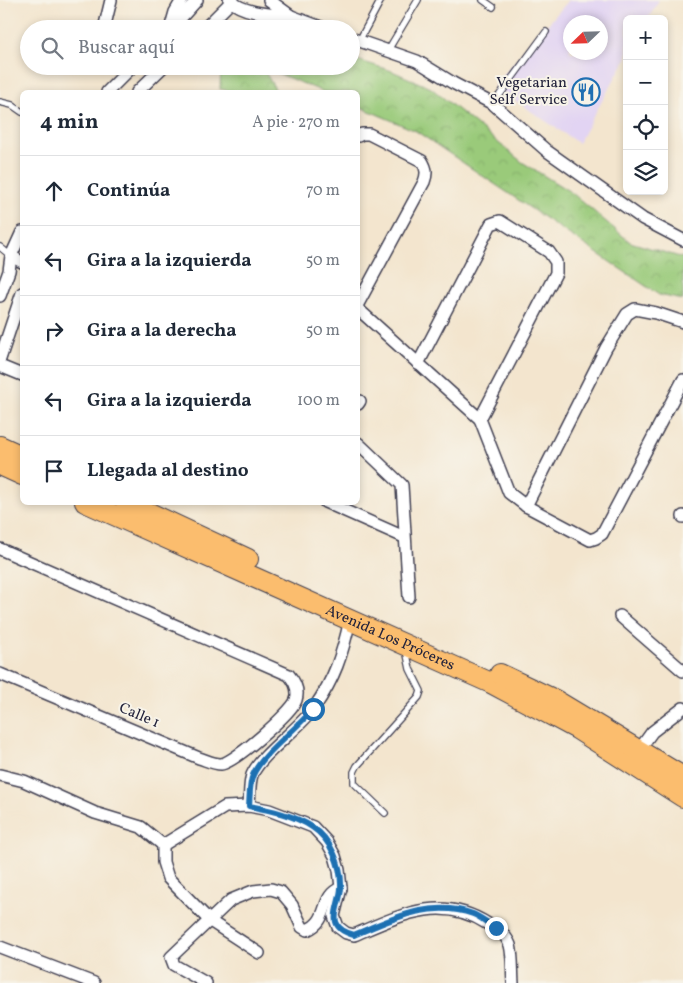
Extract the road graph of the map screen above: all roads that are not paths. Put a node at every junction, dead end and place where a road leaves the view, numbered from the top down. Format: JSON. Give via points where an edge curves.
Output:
{"nodes":[{"id":1,"x":111,"y":0,"type":"edge"},
{"id":2,"x":182,"y":0,"type":"edge"},
{"id":3,"x":197,"y":0,"type":"edge"},
{"id":4,"x":269,"y":0,"type":"edge"},
{"id":5,"x":381,"y":0,"type":"edge"},
{"id":6,"x":418,"y":0,"type":"edge"},
{"id":7,"x":483,"y":0,"type":"edge"},
{"id":8,"x":231,"y":1,"type":"edge"},
{"id":9,"x":493,"y":7,"type":"dead end"},
{"id":10,"x":291,"y":16,"type":"junction"},
{"id":11,"x":106,"y":20,"type":"edge"},
{"id":12,"x":173,"y":20,"type":"edge"},
{"id":13,"x":178,"y":20,"type":"edge"},
{"id":14,"x":213,"y":20,"type":"edge"},
{"id":15,"x":302,"y":20,"type":"edge"},
{"id":16,"x":360,"y":32,"type":"edge"},
{"id":17,"x":546,"y":32,"type":"dead end"},
{"id":18,"x":360,"y":42,"type":"edge"},
{"id":19,"x":388,"y":50,"type":"junction"},
{"id":20,"x":124,"y":75,"type":"edge"},
{"id":21,"x":155,"y":75,"type":"edge"},
{"id":22,"x":109,"y":90,"type":"edge"},
{"id":23,"x":139,"y":90,"type":"edge"},
{"id":24,"x":0,"y":102,"type":"edge"},
{"id":25,"x":493,"y":104,"type":"junction"},
{"id":26,"x":20,"y":111,"type":"edge"},
{"id":27,"x":360,"y":135,"type":"edge"},
{"id":28,"x":20,"y":236,"type":"edge"},
{"id":29,"x":683,"y":240,"type":"edge"},
{"id":30,"x":0,"y":248,"type":"edge"},
{"id":31,"x":11,"y":256,"type":"junction"},
{"id":32,"x":20,"y":261,"type":"edge"},
{"id":33,"x":0,"y":296,"type":"edge"},
{"id":34,"x":20,"y":299,"type":"edge"},
{"id":35,"x":360,"y":300,"type":"edge"},
{"id":36,"x":360,"y":311,"type":"edge"},
{"id":37,"x":683,"y":322,"type":"edge"},
{"id":38,"x":0,"y":359,"type":"edge"},
{"id":39,"x":418,"y":364,"type":"junction"},
{"id":40,"x":0,"y":366,"type":"edge"},
{"id":41,"x":20,"y":374,"type":"edge"},
{"id":42,"x":683,"y":380,"type":"edge"},
{"id":43,"x":480,"y":419,"type":"junction"},
{"id":44,"x":0,"y":446,"type":"edge"},
{"id":45,"x":360,"y":446,"type":"edge"},
{"id":46,"x":20,"y":455,"type":"edge"},
{"id":47,"x":0,"y":465,"type":"edge"},
{"id":48,"x":20,"y":474,"type":"edge"},
{"id":49,"x":92,"y":505,"type":"edge"},
{"id":50,"x":133,"y":505,"type":"edge"},
{"id":51,"x":333,"y":505,"type":"edge"},
{"id":52,"x":526,"y":506,"type":"junction"},
{"id":53,"x":404,"y":536,"type":"junction"},
{"id":54,"x":0,"y":549,"type":"edge"},
{"id":55,"x":409,"y":596,"type":"dead end"},
{"id":56,"x":620,"y":616,"type":"dead end"},
{"id":57,"x":350,"y":620,"type":"junction"},
{"id":58,"x":407,"y":646,"type":"junction"},
{"id":59,"x":683,"y":672,"type":"edge"},
{"id":60,"x":0,"y":674,"type":"edge"},
{"id":61,"x":683,"y":708,"type":"edge"},
{"id":62,"x":639,"y":750,"type":"junction"},
{"id":63,"x":0,"y":775,"type":"edge"},
{"id":64,"x":683,"y":777,"type":"edge"},
{"id":65,"x":683,"y":797,"type":"edge"},
{"id":66,"x":249,"y":806,"type":"junction"},
{"id":67,"x":385,"y":813,"type":"dead end"},
{"id":68,"x":163,"y":845,"type":"junction"},
{"id":69,"x":341,"y":888,"type":"junction"},
{"id":70,"x":210,"y":921,"type":"junction"},
{"id":71,"x":0,"y":946,"type":"edge"},
{"id":72,"x":259,"y":953,"type":"dead end"},
{"id":73,"x":94,"y":983,"type":"edge"},
{"id":74,"x":206,"y":983,"type":"edge"},
{"id":75,"x":513,"y":983,"type":"edge"}],
"edges":[{"from":1,"to":11,"type":"street"},
{"from":2,"to":12,"type":"street"},
{"from":3,"to":13,"type":"street"},
{"from":4,"to":10,"type":"street"},
{"from":5,"to":16,"type":"lane"},
{"from":6,"to":19,"type":"lane"},
{"from":7,"to":9,"type":"lane"},
{"from":8,"to":10,"type":"street","via":[[246,10]]},
{"from":8,"to":14,"type":"street"},
{"from":10,"to":15,"type":"street"},
{"from":17,"to":25,"type":"lane"},
{"from":18,"to":19,"type":"street"},
{"from":19,"to":25,"type":"street","via":[[417,61]]},
{"from":20,"to":22,"type":"street"},
{"from":21,"to":23,"type":"street"},
{"from":24,"to":26,"type":"lane"},
{"from":25,"to":29,"type":"street","via":[[547,151],[644,219]]},
{"from":27,"to":35,"type":"street","via":[[368,134],[422,162],[427,175]]},
{"from":28,"to":31,"type":"street"},
{"from":30,"to":31,"type":"lane"},
{"from":31,"to":32,"type":"street"},
{"from":31,"to":33,"type":"street"},
{"from":34,"to":38,"type":"street"},
{"from":36,"to":39,"type":"street"},
{"from":37,"to":52,"type":"street","via":[[635,309],[627,314],[606,348]]},
{"from":39,"to":43,"type":"street"},
{"from":39,"to":43,"type":"street","via":[[491,224],[500,221],[549,252],[556,262],[556,273]]},
{"from":40,"to":41,"type":"street"},
{"from":42,"to":52,"type":"street","via":[[602,534],[590,540]]},
{"from":43,"to":52,"type":"street","via":[[509,494]]},
{"from":44,"to":46,"type":"highway"},
{"from":45,"to":53,"type":"street","via":[[402,485]]},
{"from":47,"to":48,"type":"highway"},
{"from":49,"to":57,"type":"highway","name":"Avenida Los Próceres"},
{"from":50,"to":62,"type":"highway","name":"Avenida Los Próceres","via":[[555,700]]},
{"from":51,"to":53,"type":"street"},
{"from":53,"to":55,"type":"street"},
{"from":54,"to":60,"type":"street","name":"Calle 1","via":[[289,675],[297,692],[296,701],[263,736],[233,760],[222,764]]},
{"from":56,"to":59,"type":"street"},
{"from":57,"to":58,"type":"highway","name":"Avenida Los Próceres"},
{"from":57,"to":66,"type":"street","via":[[337,669],[302,723],[258,766],[252,776]]},
{"from":58,"to":65,"type":"highway","name":"Avenida Los Próceres","via":[[491,683],[577,729]]},
{"from":58,"to":67,"type":"lane","via":[[406,658],[421,691],[419,697],[354,772],[354,783]]},
{"from":61,"to":62,"type":"street","via":[[652,732]]},
{"from":62,"to":64,"type":"highway","name":"Avenida Los Próceres"},
{"from":63,"to":68,"type":"street","via":[[24,781],[94,813],[141,827]]},
{"from":66,"to":68,"type":"street","via":[[225,807]]},
{"from":66,"to":69,"type":"street","via":[[313,827],[335,856]]},
{"from":68,"to":70,"type":"street","via":[[163,862],[168,878]]},
{"from":69,"to":70,"type":"street","via":[[330,894],[324,915],[318,924],[307,930],[281,892],[271,889],[253,891],[231,900]]},
{"from":69,"to":75,"type":"street","via":[[334,916],[338,927],[354,935],[413,912],[444,908],[474,914],[504,934],[510,945]]},
{"from":70,"to":72,"type":"street"},
{"from":70,"to":74,"type":"street","via":[[171,957],[174,966]]},
{"from":71,"to":73,"type":"street"}]}
